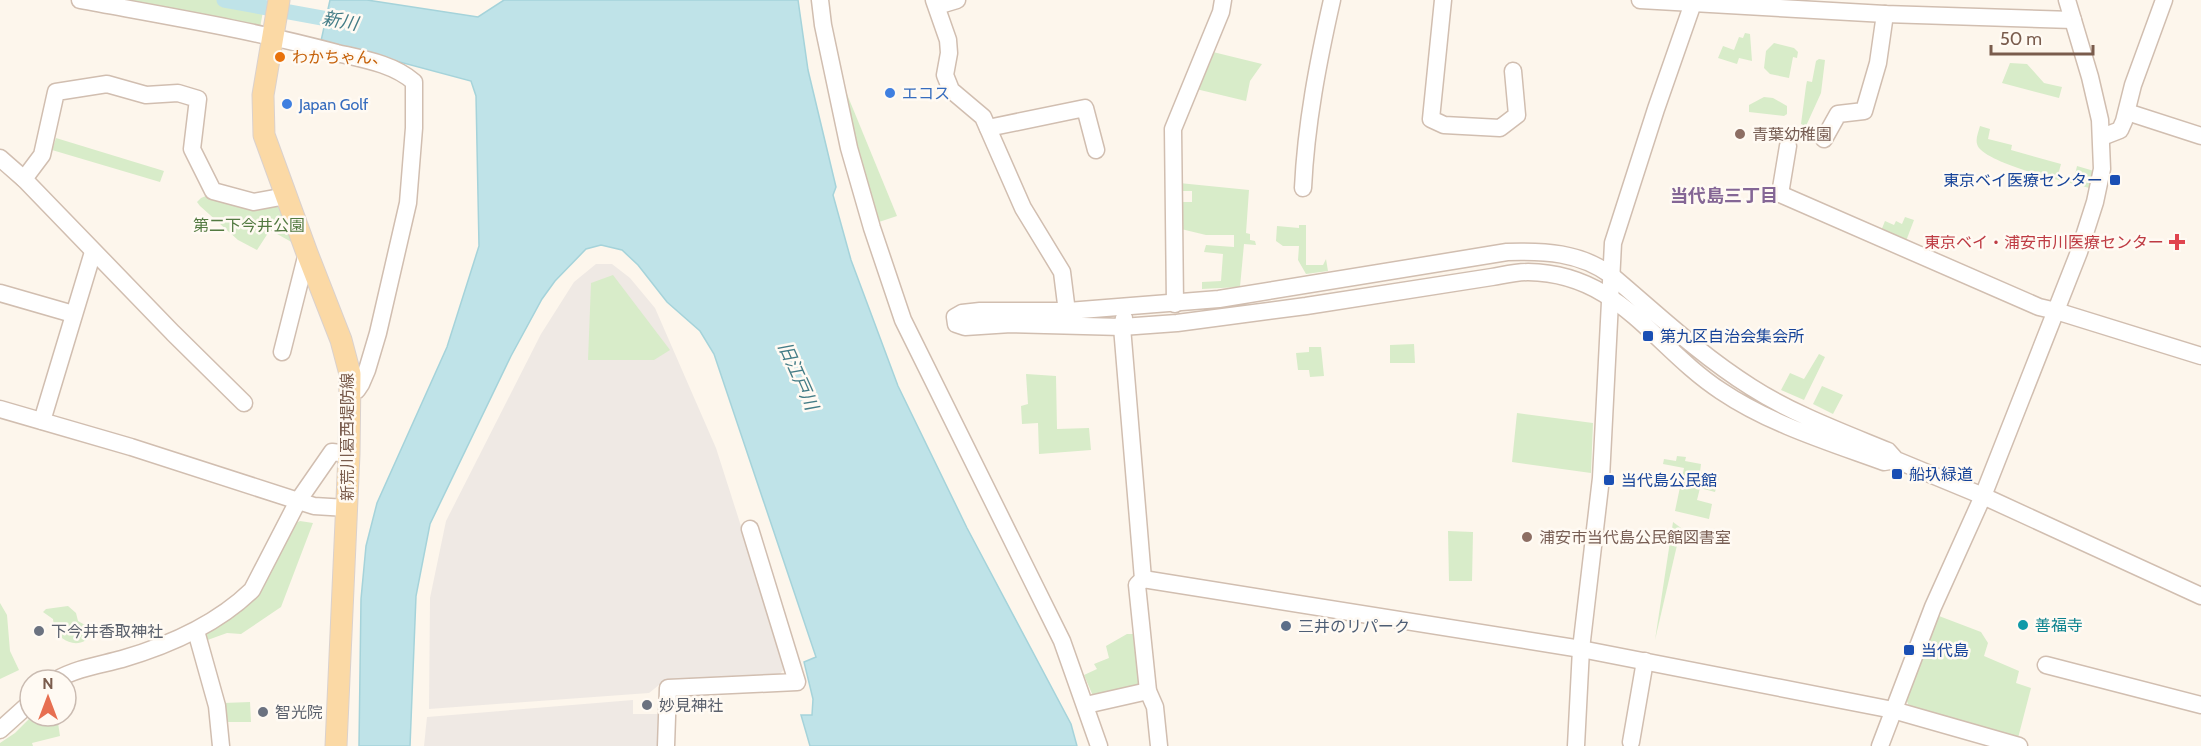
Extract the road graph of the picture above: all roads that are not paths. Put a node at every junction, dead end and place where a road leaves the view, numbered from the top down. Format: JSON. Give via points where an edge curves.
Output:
{"nodes":[{"id":1,"x":80,"y":0,"type":"edge"},
{"id":2,"x":279,"y":0,"type":"edge"},
{"id":3,"x":820,"y":0,"type":"edge"},
{"id":4,"x":957,"y":0,"type":"edge"},
{"id":5,"x":1223,"y":0,"type":"edge"},
{"id":6,"x":1332,"y":0,"type":"edge"},
{"id":7,"x":1443,"y":0,"type":"edge"},
{"id":8,"x":1640,"y":0,"type":"edge"},
{"id":9,"x":2067,"y":0,"type":"edge"},
{"id":10,"x":2164,"y":0,"type":"edge"},
{"id":11,"x":1690,"y":2,"type":"edge"},
{"id":12,"x":935,"y":3,"type":"edge"},
{"id":13,"x":1896,"y":10,"type":"edge"},
{"id":14,"x":2073,"y":20,"type":"junction"},
{"id":15,"x":273,"y":32,"type":"junction"},
{"id":16,"x":1513,"y":71,"type":"dead end"},
{"id":17,"x":2127,"y":112,"type":"junction"},
{"id":18,"x":988,"y":128,"type":"junction"},
{"id":19,"x":2201,"y":136,"type":"edge"},
{"id":20,"x":2102,"y":137,"type":"junction"},
{"id":21,"x":1824,"y":139,"type":"dead end"},
{"id":22,"x":1788,"y":146,"type":"dead end"},
{"id":23,"x":1096,"y":150,"type":"dead end"},
{"id":24,"x":0,"y":158,"type":"edge"},
{"id":25,"x":24,"y":179,"type":"junction"},
{"id":26,"x":1303,"y":188,"type":"dead end"},
{"id":27,"x":286,"y":196,"type":"junction"},
{"id":28,"x":93,"y":252,"type":"junction"},
{"id":29,"x":307,"y":253,"type":"junction"},
{"id":30,"x":1611,"y":274,"type":"junction"},
{"id":31,"x":0,"y":293,"type":"edge"},
{"id":32,"x":1610,"y":297,"type":"junction"},
{"id":33,"x":1175,"y":304,"type":"junction"},
{"id":34,"x":1126,"y":306,"type":"junction"},
{"id":35,"x":2056,"y":310,"type":"junction"},
{"id":36,"x":74,"y":314,"type":"junction"},
{"id":37,"x":1068,"y":317,"type":"junction"},
{"id":38,"x":1122,"y":327,"type":"junction"},
{"id":39,"x":282,"y":352,"type":"dead end"},
{"id":40,"x":2201,"y":356,"type":"edge"},
{"id":41,"x":351,"y":392,"type":"junction"},
{"id":42,"x":244,"y":403,"type":"dead end"},
{"id":43,"x":0,"y":409,"type":"edge"},
{"id":44,"x":42,"y":421,"type":"junction"},
{"id":45,"x":349,"y":454,"type":"junction"},
{"id":46,"x":1896,"y":460,"type":"junction"},
{"id":47,"x":1983,"y":496,"type":"junction"},
{"id":48,"x":298,"y":501,"type":"junction"},
{"id":49,"x":347,"y":508,"type":"junction"},
{"id":50,"x":750,"y":529,"type":"dead end"},
{"id":51,"x":1143,"y":579,"type":"junction"},
{"id":52,"x":2201,"y":596,"type":"edge"},
{"id":53,"x":196,"y":631,"type":"junction"},
{"id":54,"x":1581,"y":649,"type":"junction"},
{"id":55,"x":1645,"y":661,"type":"junction"},
{"id":56,"x":2046,"y":665,"type":"dead end"},
{"id":57,"x":78,"y":671,"type":"edge"},
{"id":58,"x":1148,"y":691,"type":"junction"},
{"id":59,"x":1086,"y":705,"type":"junction"},
{"id":60,"x":2201,"y":705,"type":"edge"},
{"id":61,"x":1893,"y":710,"type":"junction"},
{"id":62,"x":18,"y":714,"type":"edge"},
{"id":63,"x":0,"y":730,"type":"edge"},
{"id":64,"x":1631,"y":742,"type":"dead end"},
{"id":65,"x":221,"y":746,"type":"edge"},
{"id":66,"x":336,"y":746,"type":"edge"},
{"id":67,"x":666,"y":746,"type":"edge"},
{"id":68,"x":1099,"y":746,"type":"edge"},
{"id":69,"x":1162,"y":746,"type":"edge"},
{"id":70,"x":1576,"y":746,"type":"edge"},
{"id":71,"x":1880,"y":746,"type":"edge"},
{"id":72,"x":2019,"y":746,"type":"edge"}],
"edges":[{"from":1,"to":15,"type":"street"},
{"from":2,"to":15,"type":"main road","name":"新荒川葛西堤防線"},
{"from":3,"to":59,"type":"street","via":[[849,148],[903,320],[1062,641]]},
{"from":4,"to":12,"type":"street"},
{"from":5,"to":33,"type":"street","via":[[1173,129]]},
{"from":6,"to":26,"type":"street","via":[[1317,69]]},
{"from":7,"to":16,"type":"street","via":[[1431,119],[1444,124],[1500,128],[1517,115]]},
{"from":8,"to":11,"type":"street"},
{"from":9,"to":14,"type":"street"},
{"from":10,"to":17,"type":"street"},
{"from":11,"to":13,"type":"street"},
{"from":11,"to":30,"type":"street","via":[[1613,243]]},
{"from":12,"to":18,"type":"street","via":[[948,40],[945,75],[951,90],[983,117]]},
{"from":13,"to":14,"type":"street"},
{"from":13,"to":21,"type":"street","via":[[1864,111],[1838,114]]},
{"from":14,"to":20,"type":"street","via":[[2096,99]]},
{"from":15,"to":27,"type":"main road","name":"新荒川葛西堤防線","via":[[264,86],[263,123],[268,150]]},
{"from":15,"to":41,"type":"street","via":[[381,64],[414,82],[408,203],[369,361],[361,384]]},
{"from":17,"to":19,"type":"street"},
{"from":17,"to":20,"type":"street","via":[[2120,129]]},
{"from":18,"to":23,"type":"street","via":[[1085,108]]},
{"from":18,"to":37,"type":"street","via":[[1023,208],[1062,272]]},
{"from":20,"to":35,"type":"street","via":[[2096,202]]},
{"from":22,"to":35,"type":"street","via":[[1780,194],[2039,307]]},
{"from":24,"to":25,"type":"street"},
{"from":25,"to":27,"type":"street","via":[[42,155],[56,92],[107,84],[146,95],[178,93],[198,99],[192,149],[213,191],[254,202]]},
{"from":25,"to":28,"type":"street"},
{"from":27,"to":29,"type":"main road","name":"新荒川葛西堤防線"},
{"from":28,"to":36,"type":"street"},
{"from":28,"to":42,"type":"street"},
{"from":29,"to":39,"type":"street"},
{"from":29,"to":41,"type":"main road","name":"新荒川葛西堤防線","via":[[341,340]]},
{"from":30,"to":32,"type":"street"},
{"from":30,"to":33,"type":"street","via":[[1569,255],[1507,252]]},
{"from":30,"to":46,"type":"street","via":[[1704,354],[1750,387],[1888,451]]},
{"from":31,"to":36,"type":"street"},
{"from":32,"to":38,"type":"street","via":[[1571,279],[1526,272],[1221,319]]},
{"from":32,"to":46,"type":"street","via":[[1639,318],[1705,380],[1742,404],[1884,462]]},
{"from":32,"to":54,"type":"street","via":[[1601,478]]},
{"from":33,"to":34,"type":"street"},
{"from":34,"to":37,"type":"street"},
{"from":34,"to":38,"type":"street"},
{"from":35,"to":40,"type":"street"},
{"from":35,"to":47,"type":"street"},
{"from":36,"to":44,"type":"street"},
{"from":37,"to":37,"type":"street","via":[[965,327],[957,324],[955,317],[980,311]]},
{"from":37,"to":38,"type":"street"},
{"from":38,"to":51,"type":"street"},
{"from":41,"to":45,"type":"main road","name":"新荒川葛西堤防線"},
{"from":43,"to":44,"type":"street"},
{"from":44,"to":48,"type":"street"},
{"from":45,"to":48,"type":"street","via":[[332,452]]},
{"from":45,"to":49,"type":"main road","name":"新荒川葛西堤防線"},
{"from":46,"to":47,"type":"street"},
{"from":47,"to":52,"type":"street"},
{"from":47,"to":61,"type":"street","via":[[1933,607]]},
{"from":48,"to":49,"type":"street"},
{"from":48,"to":53,"type":"street","via":[[252,590]]},
{"from":49,"to":66,"type":"main road","name":"新荒川葛西堤防線"},
{"from":50,"to":67,"type":"street","via":[[797,682],[668,688]]},
{"from":51,"to":54,"type":"street"},
{"from":51,"to":58,"type":"street","via":[[1137,585]]},
{"from":53,"to":57,"type":"street"},
{"from":53,"to":65,"type":"street","via":[[218,706]]},
{"from":54,"to":55,"type":"street"},
{"from":54,"to":70,"type":"street"},
{"from":55,"to":61,"type":"street"},
{"from":55,"to":64,"type":"street"},
{"from":56,"to":60,"type":"street"},
{"from":58,"to":59,"type":"street"},
{"from":58,"to":69,"type":"street"},
{"from":59,"to":68,"type":"street"},
{"from":61,"to":71,"type":"street"},
{"from":61,"to":72,"type":"street"},
{"from":62,"to":63,"type":"street"}]}
